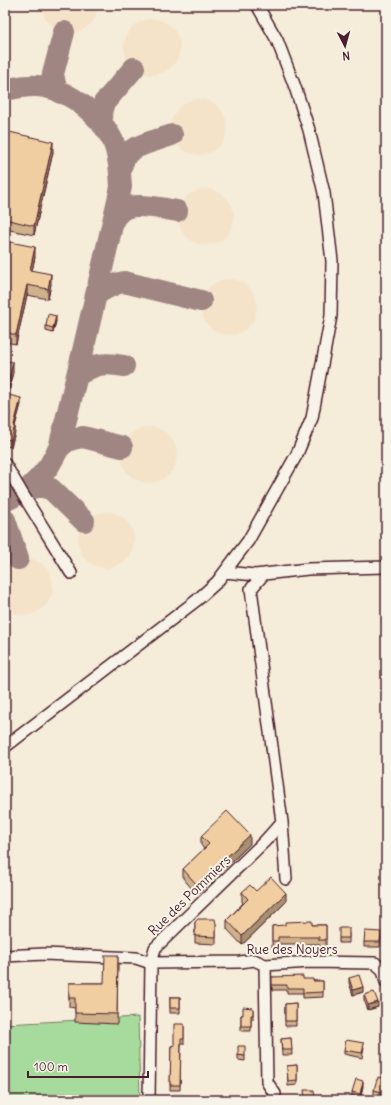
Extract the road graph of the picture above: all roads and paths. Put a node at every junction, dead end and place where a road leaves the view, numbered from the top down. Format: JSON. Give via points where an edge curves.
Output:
{"nodes":[{"id":1,"x":257,"y":5,"type":"edge"},
{"id":2,"x":5,"y":464,"type":"edge"},
{"id":3,"x":386,"y":567,"type":"edge"},
{"id":4,"x":225,"y":572,"type":"junction"},
{"id":5,"x":71,"y":573,"type":"dead end"},
{"id":6,"x":264,"y":574,"type":"junction"},
{"id":7,"x":5,"y":747,"type":"edge"},
{"id":8,"x":282,"y":822,"type":"junction"},
{"id":9,"x":286,"y":879,"type":"dead end"},
{"id":10,"x":5,"y":956,"type":"edge"},
{"id":11,"x":151,"y":962,"type":"junction"},
{"id":12,"x":265,"y":965,"type":"junction"},
{"id":13,"x":384,"y":969,"type":"edge"},
{"id":14,"x":386,"y":982,"type":"edge"},
{"id":15,"x":275,"y":1094,"type":"dead end"},
{"id":16,"x":149,"y":1100,"type":"edge"}],
"edges":[{"from":1,"to":4,"type":"street","via":[[277,40],[309,130],[324,193],[332,261],[332,316],[312,418],[300,447],[248,541]]},
{"from":2,"to":5,"type":"street"},
{"from":3,"to":6,"type":"street","via":[[308,569]]},
{"from":4,"to":6,"type":"street"},
{"from":4,"to":7,"type":"street","via":[[218,582],[197,600]]},
{"from":6,"to":8,"type":"street","via":[[251,589]]},
{"from":8,"to":9,"type":"street"},
{"from":8,"to":11,"type":"street","name":"Rue des Pommiers","via":[[155,948]]},
{"from":10,"to":11,"type":"street","name":"Rue des Noyers","via":[[44,954],[136,958]]},
{"from":11,"to":12,"type":"street","name":"Rue des Noyers","via":[[218,963],[254,960]]},
{"from":11,"to":16,"type":"street","name":"Rue des Pommiers"},
{"from":12,"to":13,"type":"street","name":"Rue des Noyers","via":[[310,962],[375,963]]},
{"from":12,"to":15,"type":"street","via":[[267,1082]]},
{"from":13,"to":14,"type":"street","name":"Rue des Noyers"}]}
